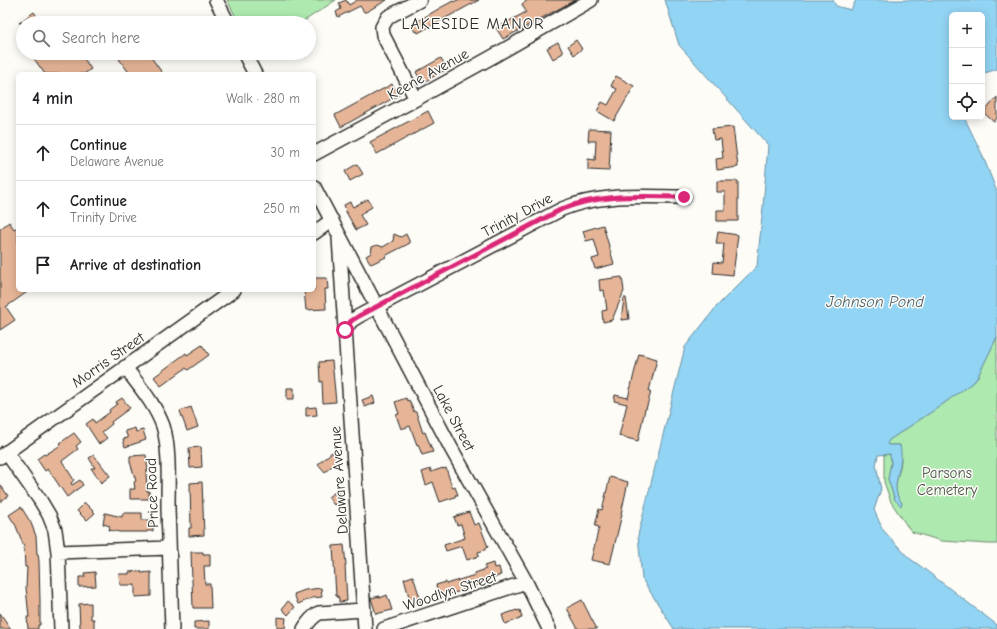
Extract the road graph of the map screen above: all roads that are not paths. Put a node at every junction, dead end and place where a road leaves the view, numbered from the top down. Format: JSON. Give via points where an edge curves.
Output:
{"nodes":[{"id":1,"x":216,"y":0,"type":"edge"},
{"id":2,"x":420,"y":0,"type":"edge"},
{"id":3,"x":591,"y":0,"type":"edge"},
{"id":4,"x":224,"y":16,"type":"edge"},
{"id":5,"x":248,"y":60,"type":"edge"},
{"id":6,"x":254,"y":72,"type":"edge"},
{"id":7,"x":416,"y":99,"type":"junction"},
{"id":8,"x":316,"y":153,"type":"edge"},
{"id":9,"x":316,"y":191,"type":"edge"},
{"id":10,"x":684,"y":197,"type":"dead end"},
{"id":11,"x":332,"y":220,"type":"junction"},
{"id":12,"x":316,"y":232,"type":"edge"},
{"id":13,"x":338,"y":233,"type":"junction"},
{"id":14,"x":231,"y":292,"type":"edge"},
{"id":15,"x":378,"y":306,"type":"junction"},
{"id":16,"x":345,"y":330,"type":"junction"},
{"id":17,"x":125,"y":367,"type":"junction"},
{"id":18,"x":3,"y":454,"type":"edge"},
{"id":19,"x":169,"y":548,"type":"junction"},
{"id":20,"x":58,"y":552,"type":"junction"},
{"id":21,"x":526,"y":582,"type":"junction"},
{"id":22,"x":363,"y":610,"type":"junction"},
{"id":23,"x":61,"y":629,"type":"edge"},
{"id":24,"x":172,"y":629,"type":"edge"},
{"id":25,"x":304,"y":629,"type":"edge"},
{"id":26,"x":365,"y":629,"type":"edge"},
{"id":27,"x":384,"y":629,"type":"edge"},
{"id":28,"x":549,"y":629,"type":"edge"}],
"edges":[{"from":1,"to":4,"type":"street"},
{"from":2,"to":7,"type":"street","via":[[388,17],[382,27],[383,35]]},
{"from":3,"to":7,"type":"street","name":"Keene Avenue"},
{"from":5,"to":6,"type":"street"},
{"from":7,"to":8,"type":"street","name":"Keene Avenue"},
{"from":9,"to":11,"type":"street","name":"Lake Street"},
{"from":10,"to":15,"type":"street","name":"Trinity Drive","via":[[621,197],[572,204]]},
{"from":11,"to":12,"type":"street"},
{"from":11,"to":13,"type":"street","name":"Lake Street"},
{"from":13,"to":15,"type":"street","name":"Lake Street"},
{"from":13,"to":16,"type":"street","name":"Delaware Avenue"},
{"from":14,"to":17,"type":"street","name":"Morris Street"},
{"from":15,"to":16,"type":"street","via":[[351,321]]},
{"from":15,"to":21,"type":"street","name":"Lake Street","via":[[451,448]]},
{"from":16,"to":22,"type":"street","name":"Delaware Avenue"},
{"from":17,"to":18,"type":"street","name":"Morris Street"},
{"from":17,"to":19,"type":"street","name":"Price Road","via":[[149,399],[163,426],[167,458]]},
{"from":18,"to":20,"type":"street","via":[[34,490],[49,515],[55,530]]},
{"from":19,"to":20,"type":"street"},
{"from":19,"to":24,"type":"street","name":"Price Road"},
{"from":20,"to":23,"type":"street"},
{"from":21,"to":27,"type":"street","name":"Woodlyn Street"},
{"from":21,"to":28,"type":"street","name":"Lake Street"},
{"from":22,"to":25,"type":"street","via":[[319,613]]},
{"from":22,"to":26,"type":"street","name":"Delaware Avenue"}]}
